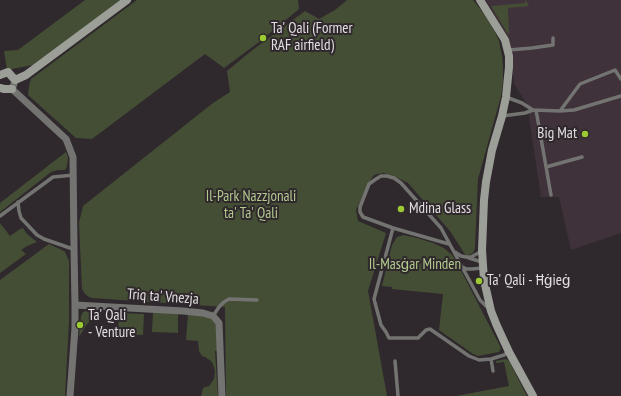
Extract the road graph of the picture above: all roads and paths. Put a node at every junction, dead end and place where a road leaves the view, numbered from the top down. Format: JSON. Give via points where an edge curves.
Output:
{"nodes":[{"id":1,"x":127,"y":0,"type":"edge"},
{"id":2,"x":483,"y":0,"type":"edge"},
{"id":3,"x":553,"y":38,"type":"dead end"},
{"id":4,"x":507,"y":50,"type":"junction"},
{"id":5,"x":0,"y":75,"type":"edge"},
{"id":6,"x":621,"y":79,"type":"edge"},
{"id":7,"x":15,"y":80,"type":"junction"},
{"id":8,"x":0,"y":88,"type":"edge"},
{"id":9,"x":12,"y":89,"type":"junction"},
{"id":10,"x":621,"y":96,"type":"edge"},
{"id":11,"x":506,"y":97,"type":"junction"},
{"id":12,"x":535,"y":110,"type":"junction"},
{"id":13,"x":560,"y":111,"type":"junction"},
{"id":14,"x":502,"y":116,"type":"junction"},
{"id":15,"x":582,"y":157,"type":"dead end"},
{"id":16,"x":546,"y":166,"type":"junction"},
{"id":17,"x":74,"y":175,"type":"junction"},
{"id":18,"x":551,"y":195,"type":"dead end"},
{"id":19,"x":18,"y":202,"type":"junction"},
{"id":20,"x":0,"y":216,"type":"edge"},
{"id":21,"x":393,"y":228,"type":"junction"},
{"id":22,"x":449,"y":244,"type":"junction"},
{"id":23,"x":74,"y":249,"type":"junction"},
{"id":24,"x":482,"y":250,"type":"junction"},
{"id":25,"x":454,"y":252,"type":"junction"},
{"id":26,"x":466,"y":257,"type":"junction"},
{"id":27,"x":482,"y":265,"type":"junction"},
{"id":28,"x":462,"y":267,"type":"junction"},
{"id":29,"x":258,"y":300,"type":"dead end"},
{"id":30,"x":75,"y":305,"type":"junction"},
{"id":31,"x":491,"y":311,"type":"junction"},
{"id":32,"x":213,"y":316,"type":"junction"},
{"id":33,"x":509,"y":352,"type":"junction"},
{"id":34,"x":491,"y":359,"type":"junction"},
{"id":35,"x":396,"y":361,"type":"dead end"},
{"id":36,"x":493,"y":371,"type":"dead end"},
{"id":37,"x":70,"y":396,"type":"edge"},
{"id":38,"x":222,"y":396,"type":"edge"},
{"id":39,"x":398,"y":396,"type":"edge"},
{"id":40,"x":533,"y":396,"type":"edge"}],
"edges":[{"from":1,"to":7,"type":"main road","via":[[26,75]]},
{"from":2,"to":4,"type":"main road","via":[[505,40]]},
{"from":3,"to":4,"type":"lane","via":[[553,45]]},
{"from":4,"to":11,"type":"main road","via":[[509,67]]},
{"from":5,"to":7,"type":"main road","via":[[8,72]]},
{"from":6,"to":13,"type":"lane","via":[[615,70],[580,84]]},
{"from":7,"to":9,"type":"street"},
{"from":8,"to":9,"type":"main road"},
{"from":9,"to":17,"type":"street","via":[[66,139],[73,157]]},
{"from":10,"to":13,"type":"lane","via":[[574,110]]},
{"from":11,"to":12,"type":"lane"},
{"from":11,"to":14,"type":"main road"},
{"from":12,"to":13,"type":"lane"},
{"from":12,"to":14,"type":"lane"},
{"from":12,"to":16,"type":"lane"},
{"from":14,"to":24,"type":"main road","via":[[486,182]]},
{"from":15,"to":16,"type":"lane"},
{"from":16,"to":18,"type":"lane"},
{"from":17,"to":19,"type":"lane","via":[[53,177]]},
{"from":17,"to":23,"type":"street"},
{"from":19,"to":20,"type":"lane"},
{"from":19,"to":23,"type":"lane","via":[[21,218],[37,235]]},
{"from":21,"to":22,"type":"lane"},
{"from":21,"to":22,"type":"lane","via":[[363,217],[360,212],[369,184],[381,176],[394,178],[401,183],[441,228]]},
{"from":21,"to":34,"type":"lane","via":[[374,299],[381,325],[389,338],[418,338],[430,329],[469,356],[479,360]]},
{"from":22,"to":25,"type":"lane"},
{"from":23,"to":30,"type":"street"},
{"from":24,"to":26,"type":"lane","via":[[471,257]]},
{"from":24,"to":27,"type":"main road"},
{"from":25,"to":26,"type":"lane"},
{"from":25,"to":28,"type":"lane"},
{"from":26,"to":27,"type":"lane"},
{"from":27,"to":28,"type":"lane","via":[[472,269]]},
{"from":27,"to":31,"type":"main road"},
{"from":28,"to":31,"type":"lane","via":[[480,300]]},
{"from":29,"to":32,"type":"lane","via":[[229,299]]},
{"from":30,"to":32,"type":"street","name":"Triq ta' Vnezja","via":[[183,311]]},
{"from":30,"to":37,"type":"street"},
{"from":31,"to":33,"type":"main road"},
{"from":32,"to":38,"type":"street","name":"Triq ta' Vnezja","via":[[219,323]]},
{"from":33,"to":34,"type":"lane"},
{"from":33,"to":40,"type":"main road"},
{"from":34,"to":36,"type":"lane"},
{"from":35,"to":39,"type":"lane"}]}
